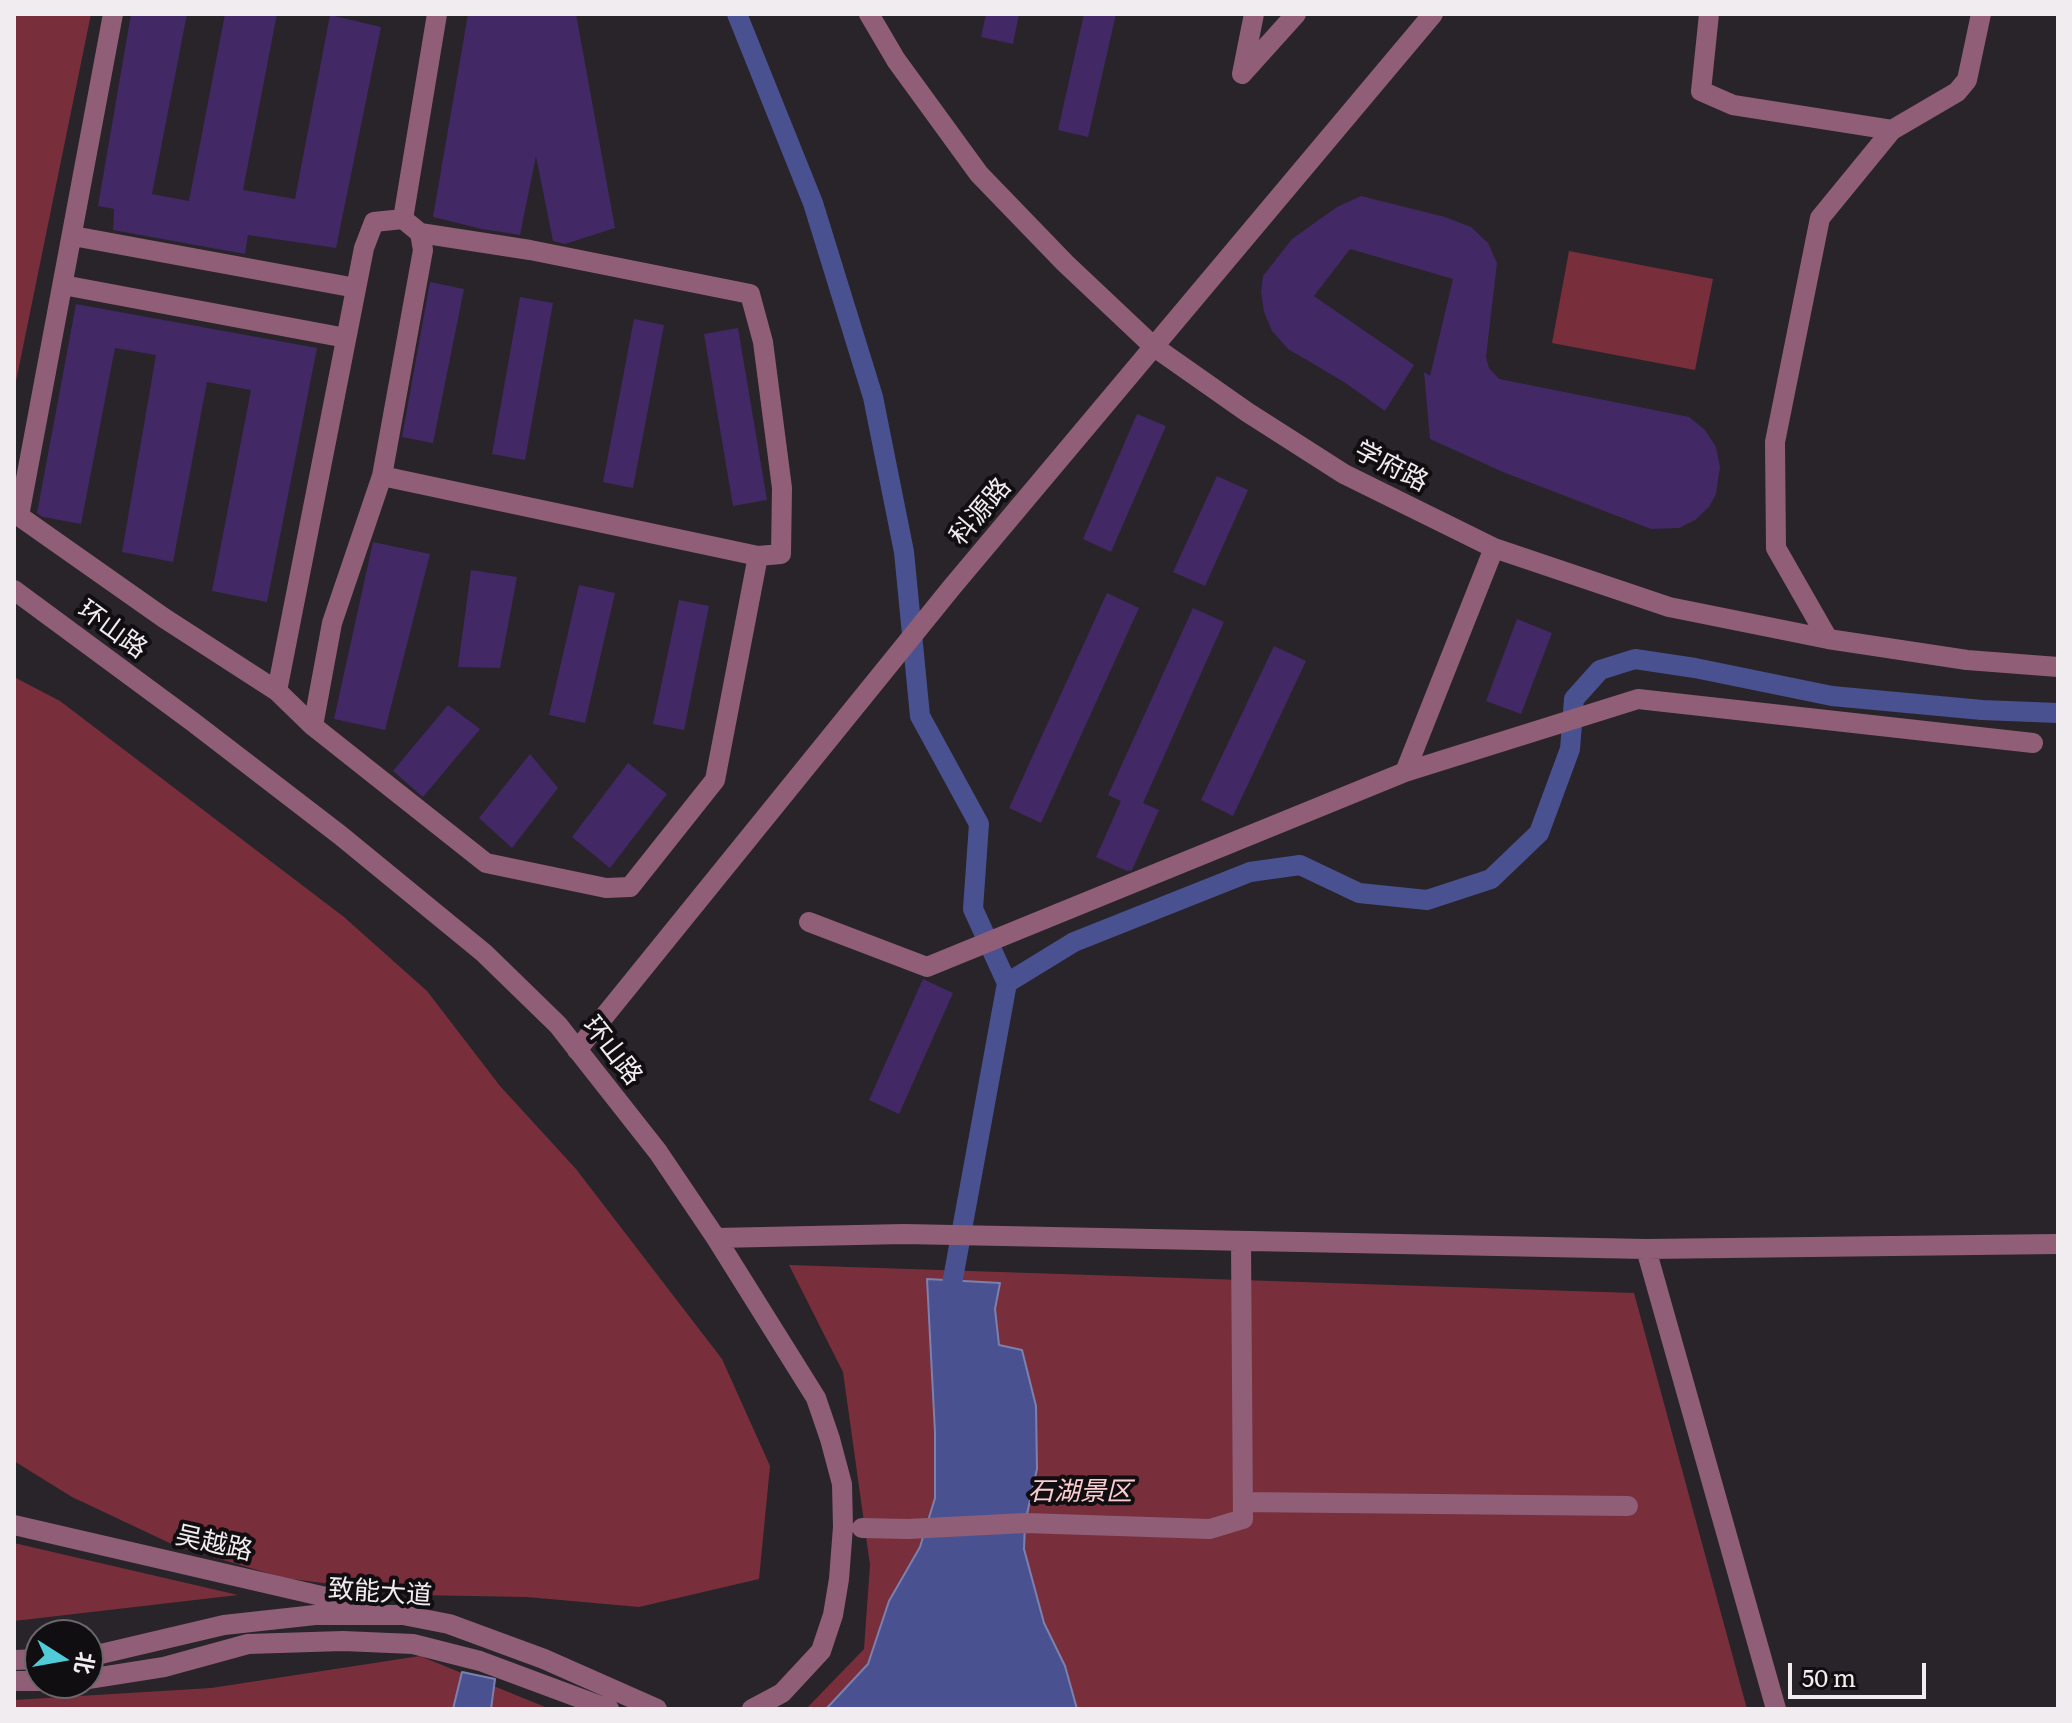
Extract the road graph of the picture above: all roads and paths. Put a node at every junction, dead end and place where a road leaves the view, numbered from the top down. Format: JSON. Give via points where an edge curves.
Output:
{"nodes":[{"id":1,"x":113,"y":14,"type":"edge"},
{"id":2,"x":437,"y":14,"type":"edge"},
{"id":3,"x":869,"y":14,"type":"edge"},
{"id":4,"x":1254,"y":14,"type":"edge"},
{"id":5,"x":1296,"y":14,"type":"edge"},
{"id":6,"x":1433,"y":14,"type":"edge"},
{"id":7,"x":1709,"y":14,"type":"edge"},
{"id":8,"x":1981,"y":14,"type":"edge"},
{"id":9,"x":1892,"y":130,"type":"junction"},
{"id":10,"x":403,"y":219,"type":"junction"},
{"id":11,"x":420,"y":233,"type":"junction"},
{"id":12,"x":73,"y":236,"type":"junction"},
{"id":13,"x":63,"y":285,"type":"junction"},
{"id":14,"x":356,"y":288,"type":"junction"},
{"id":15,"x":346,"y":338,"type":"junction"},
{"id":16,"x":1153,"y":346,"type":"junction"},
{"id":17,"x":382,"y":476,"type":"junction"},
{"id":18,"x":1494,"y":548,"type":"junction"},
{"id":19,"x":758,"y":556,"type":"junction"},
{"id":20,"x":14,"y":590,"type":"edge"},
{"id":21,"x":1828,"y":639,"type":"junction"},
{"id":22,"x":2058,"y":667,"type":"edge"},
{"id":23,"x":277,"y":691,"type":"junction"},
{"id":24,"x":313,"y":726,"type":"junction"},
{"id":25,"x":2033,"y":743,"type":"dead end"},
{"id":26,"x":1405,"y":772,"type":"junction"},
{"id":27,"x":809,"y":922,"type":"dead end"},
{"id":28,"x":577,"y":1050,"type":"junction"},
{"id":29,"x":716,"y":1238,"type":"junction"},
{"id":30,"x":1241,"y":1242,"type":"junction"},
{"id":31,"x":2058,"y":1244,"type":"edge"},
{"id":32,"x":1646,"y":1249,"type":"junction"},
{"id":33,"x":1243,"y":1502,"type":"junction"},
{"id":34,"x":1628,"y":1506,"type":"dead end"},
{"id":35,"x":14,"y":1525,"type":"edge"},
{"id":36,"x":862,"y":1528,"type":"dead end"},
{"id":37,"x":403,"y":1615,"type":"junction"},
{"id":38,"x":104,"y":1653,"type":"edge"},
{"id":39,"x":104,"y":1676,"type":"edge"},
{"id":40,"x":609,"y":1709,"type":"edge"},
{"id":41,"x":657,"y":1709,"type":"edge"},
{"id":42,"x":752,"y":1709,"type":"edge"},
{"id":43,"x":1776,"y":1709,"type":"edge"}],
"edges":[{"from":1,"to":12,"type":"street"},
{"from":2,"to":10,"type":"street"},
{"from":3,"to":16,"type":"street","name":"学府路","via":[[979,174]]},
{"from":4,"to":5,"type":"street","via":[[1242,74]]},
{"from":6,"to":16,"type":"street","name":"科源路"},
{"from":7,"to":9,"type":"street","via":[[1701,91],[1733,105]]},
{"from":8,"to":9,"type":"street","via":[[1967,80],[1957,92]]},
{"from":9,"to":21,"type":"street","via":[[1820,218],[1775,442],[1776,548]]},
{"from":10,"to":11,"type":"street"},
{"from":10,"to":14,"type":"street","via":[[374,222]]},
{"from":11,"to":17,"type":"street","via":[[423,250]]},
{"from":11,"to":19,"type":"street","via":[[750,294],[763,342],[782,488],[781,554]]},
{"from":12,"to":13,"type":"street"},
{"from":12,"to":14,"type":"street"},
{"from":13,"to":15,"type":"street"},
{"from":13,"to":23,"type":"street","via":[[19,516]]},
{"from":14,"to":15,"type":"street"},
{"from":15,"to":23,"type":"street"},
{"from":16,"to":18,"type":"street","name":"学府路","via":[[1344,474]]},
{"from":16,"to":28,"type":"street","name":"科源路"},
{"from":17,"to":19,"type":"street"},
{"from":17,"to":24,"type":"street","via":[[332,623]]},
{"from":18,"to":21,"type":"street","name":"学府路","via":[[1669,607]]},
{"from":18,"to":26,"type":"street"},
{"from":19,"to":24,"type":"street","via":[[715,780],[630,887],[606,888],[486,863]]},
{"from":20,"to":28,"type":"street","name":"环山路","via":[[340,835],[484,953]]},
{"from":21,"to":22,"type":"street","name":"学府路","via":[[1967,660]]},
{"from":23,"to":24,"type":"street"},
{"from":25,"to":26,"type":"street","via":[[1638,699]]},
{"from":26,"to":27,"type":"street","via":[[927,967]]},
{"from":28,"to":29,"type":"street","name":"环山路","via":[[658,1152]]},
{"from":29,"to":30,"type":"street","via":[[904,1234]]},
{"from":29,"to":42,"type":"street","name":"环山路","via":[[816,1398],[842,1484],[839,1579],[821,1651],[782,1693]]},
{"from":30,"to":32,"type":"street"},
{"from":30,"to":33,"type":"street"},
{"from":31,"to":32,"type":"street"},
{"from":32,"to":43,"type":"street"},
{"from":33,"to":34,"type":"street"},
{"from":33,"to":36,"type":"street","via":[[1243,1519],[1210,1529],[1025,1523]]},
{"from":35,"to":37,"type":"street","name":"吴越路"},
{"from":37,"to":38,"type":"street","name":"致能大道","via":[[315,1615],[224,1625]]},
{"from":37,"to":41,"type":"street","name":"致能大道","via":[[449,1624],[544,1659]]},
{"from":39,"to":40,"type":"street","name":"致能大道","via":[[248,1644],[413,1644],[480,1661]]}]}
